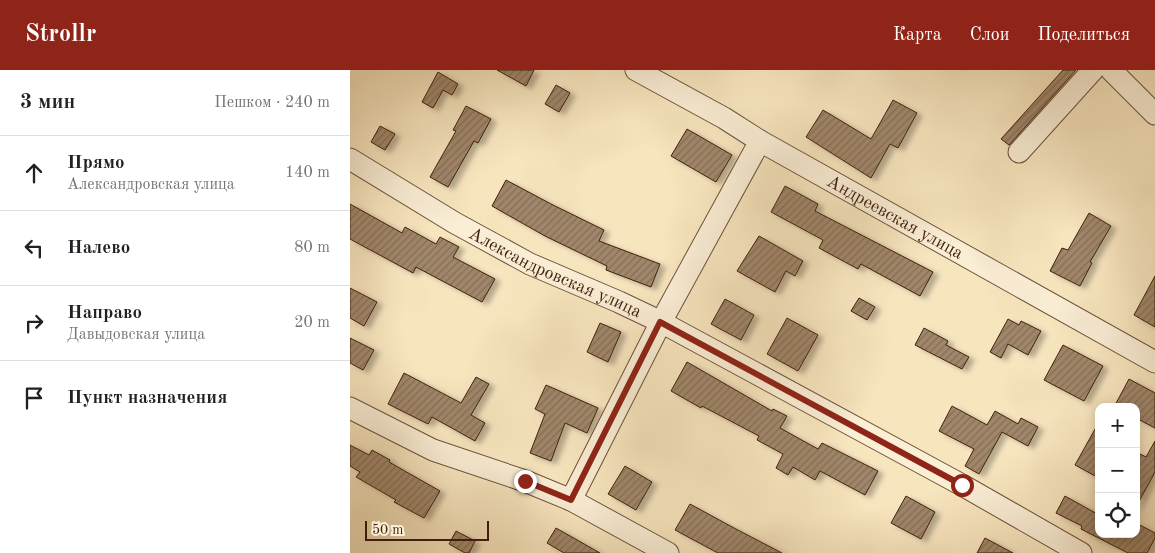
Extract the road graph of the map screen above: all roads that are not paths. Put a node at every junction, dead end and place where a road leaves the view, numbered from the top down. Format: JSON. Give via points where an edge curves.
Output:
{"nodes":[{"id":1,"x":636,"y":70,"type":"edge"},
{"id":2,"x":1092,"y":70,"type":"edge"},
{"id":3,"x":1111,"y":70,"type":"edge"},
{"id":4,"x":1155,"y":114,"type":"edge"},
{"id":5,"x":760,"y":141,"type":"junction"},
{"id":6,"x":1019,"y":152,"type":"dead end"},
{"id":7,"x":350,"y":159,"type":"edge"},
{"id":8,"x":660,"y":322,"type":"junction"},
{"id":9,"x":1155,"y":362,"type":"edge"},
{"id":10,"x":350,"y":408,"type":"edge"},
{"id":11,"x":571,"y":500,"type":"junction"},
{"id":12,"x":668,"y":553,"type":"edge"},
{"id":13,"x":1081,"y":553,"type":"edge"}],
"edges":[{"from":1,"to":5,"type":"street","name":"Андреевская улица"},
{"from":2,"to":6,"type":"street"},
{"from":3,"to":4,"type":"street"},
{"from":5,"to":8,"type":"street"},
{"from":5,"to":9,"type":"street","name":"Андреевская улица"},
{"from":7,"to":8,"type":"street","name":"Александровская улица","via":[[530,264]]},
{"from":8,"to":11,"type":"street"},
{"from":8,"to":13,"type":"street","name":"Александровская улица"},
{"from":10,"to":11,"type":"street","via":[[433,450]]},
{"from":11,"to":12,"type":"street"}]}
